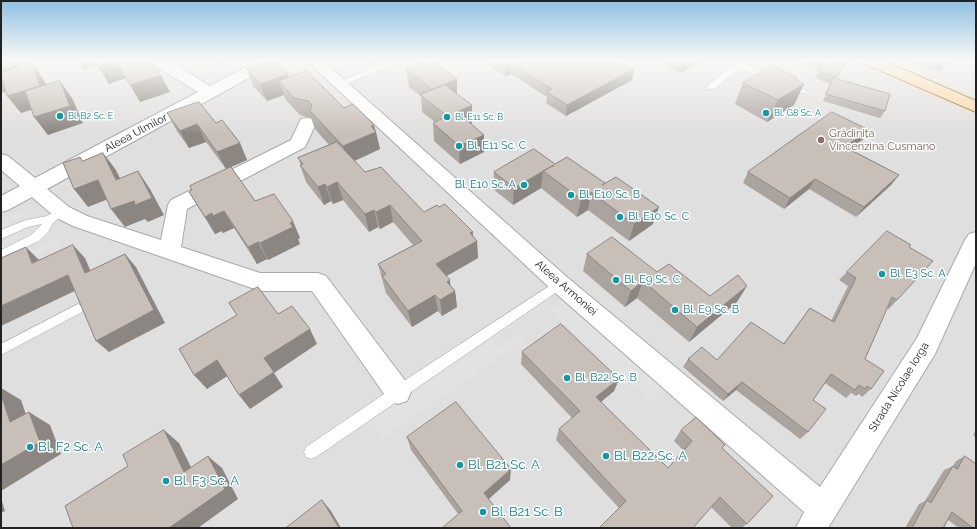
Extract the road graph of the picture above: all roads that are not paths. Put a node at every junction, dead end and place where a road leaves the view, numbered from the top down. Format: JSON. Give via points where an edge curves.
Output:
{"nodes":[{"id":1,"x":198,"y":85,"type":"edge"},
{"id":2,"x":225,"y":85,"type":"edge"},
{"id":3,"x":340,"y":85,"type":"edge"},
{"id":4,"x":714,"y":85,"type":"edge"},
{"id":5,"x":791,"y":85,"type":"edge"},
{"id":6,"x":925,"y":85,"type":"edge"},
{"id":7,"x":711,"y":87,"type":"dead end"},
{"id":8,"x":803,"y":90,"type":"dead end"},
{"id":9,"x":211,"y":92,"type":"junction"},
{"id":10,"x":976,"y":107,"type":"edge"},
{"id":11,"x":307,"y":123,"type":"edge"},
{"id":12,"x":1,"y":160,"type":"edge"},
{"id":13,"x":33,"y":188,"type":"junction"},
{"id":14,"x":1,"y":205,"type":"edge"},
{"id":15,"x":56,"y":216,"type":"junction"},
{"id":16,"x":1,"y":235,"type":"edge"},
{"id":17,"x":976,"y":240,"type":"edge"},
{"id":18,"x":170,"y":250,"type":"junction"},
{"id":19,"x":1,"y":255,"type":"edge"},
{"id":20,"x":560,"y":284,"type":"junction"},
{"id":21,"x":78,"y":309,"type":"edge"},
{"id":22,"x":1,"y":350,"type":"edge"},
{"id":23,"x":398,"y":392,"type":"junction"},
{"id":24,"x":311,"y":452,"type":"dead end"},
{"id":25,"x":817,"y":519,"type":"edge"}],
"edges":[{"from":1,"to":9,"type":"street"},
{"from":2,"to":9,"type":"street","name":"Aleea Ulmilor"},
{"from":3,"to":20,"type":"street","name":"Aleea Armoniei"},
{"from":4,"to":7,"type":"lane"},
{"from":5,"to":8,"type":"lane"},
{"from":6,"to":10,"type":"main road"},
{"from":9,"to":13,"type":"street","name":"Aleea Ulmilor"},
{"from":11,"to":18,"type":"street","via":[[299,143],[178,205]]},
{"from":12,"to":13,"type":"street"},
{"from":13,"to":14,"type":"street","name":"Aleea Ulmilor"},
{"from":13,"to":15,"type":"street"},
{"from":15,"to":16,"type":"lane","via":[[26,222]]},
{"from":15,"to":18,"type":"street","via":[[80,221]]},
{"from":15,"to":19,"type":"lane","via":[[36,238]]},
{"from":17,"to":25,"type":"street","name":"Strada Nicolae Iorga","via":[[926,346]]},
{"from":18,"to":23,"type":"street","via":[[260,282],[318,282]]},
{"from":20,"to":23,"type":"lane"},
{"from":20,"to":25,"type":"street","name":"Aleea Armoniei"},
{"from":21,"to":22,"type":"lane"},
{"from":23,"to":24,"type":"lane"}]}
